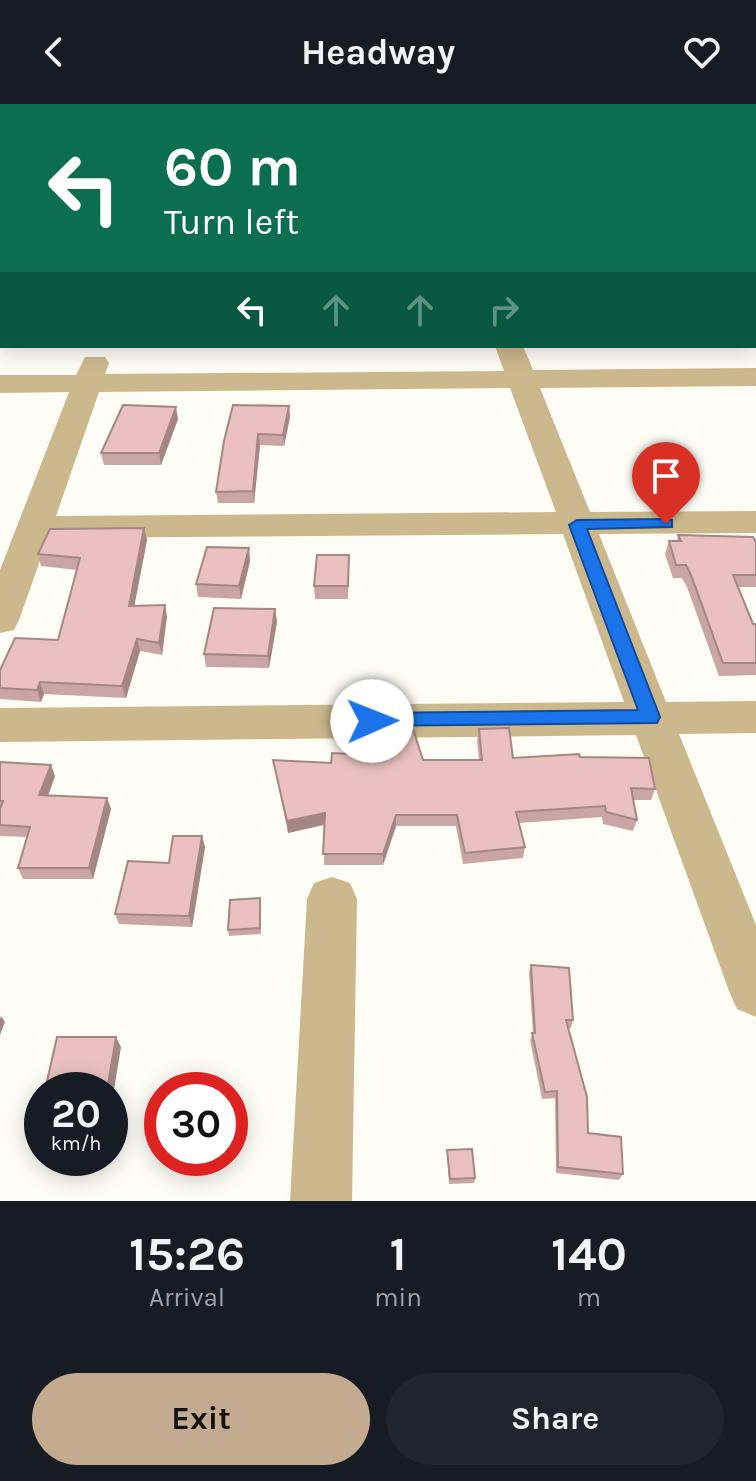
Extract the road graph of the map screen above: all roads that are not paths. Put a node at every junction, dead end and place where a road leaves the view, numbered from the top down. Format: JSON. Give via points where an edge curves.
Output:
{"nodes":[{"id":1,"x":756,"y":360,"type":"edge"},
{"id":2,"x":516,"y":362,"type":"edge"},
{"id":3,"x":0,"y":364,"type":"edge"},
{"id":4,"x":91,"y":373,"type":"junction"},
{"id":5,"x":756,"y":377,"type":"edge"},
{"id":6,"x":0,"y":384,"type":"edge"},
{"id":7,"x":756,"y":522,"type":"edge"},
{"id":8,"x":577,"y":525,"type":"junction"},
{"id":9,"x":34,"y":527,"type":"junction"},
{"id":10,"x":0,"y":620,"type":"edge"},
{"id":11,"x":651,"y":717,"type":"junction"},
{"id":12,"x":756,"y":717,"type":"edge"},
{"id":13,"x":0,"y":725,"type":"edge"},
{"id":14,"x":332,"y":899,"type":"dead end"},
{"id":15,"x":756,"y":991,"type":"edge"},
{"id":16,"x":321,"y":1201,"type":"edge"}],
"edges":[{"from":1,"to":2,"type":"street"},
{"from":2,"to":4,"type":"street"},
{"from":2,"to":5,"type":"street"},
{"from":2,"to":8,"type":"street"},
{"from":3,"to":4,"type":"street"},
{"from":4,"to":6,"type":"street"},
{"from":4,"to":9,"type":"street"},
{"from":7,"to":8,"type":"street"},
{"from":8,"to":9,"type":"street"},
{"from":8,"to":11,"type":"street"},
{"from":9,"to":10,"type":"street"},
{"from":11,"to":12,"type":"street"},
{"from":11,"to":13,"type":"street"},
{"from":11,"to":15,"type":"street"},
{"from":14,"to":16,"type":"street"}]}
